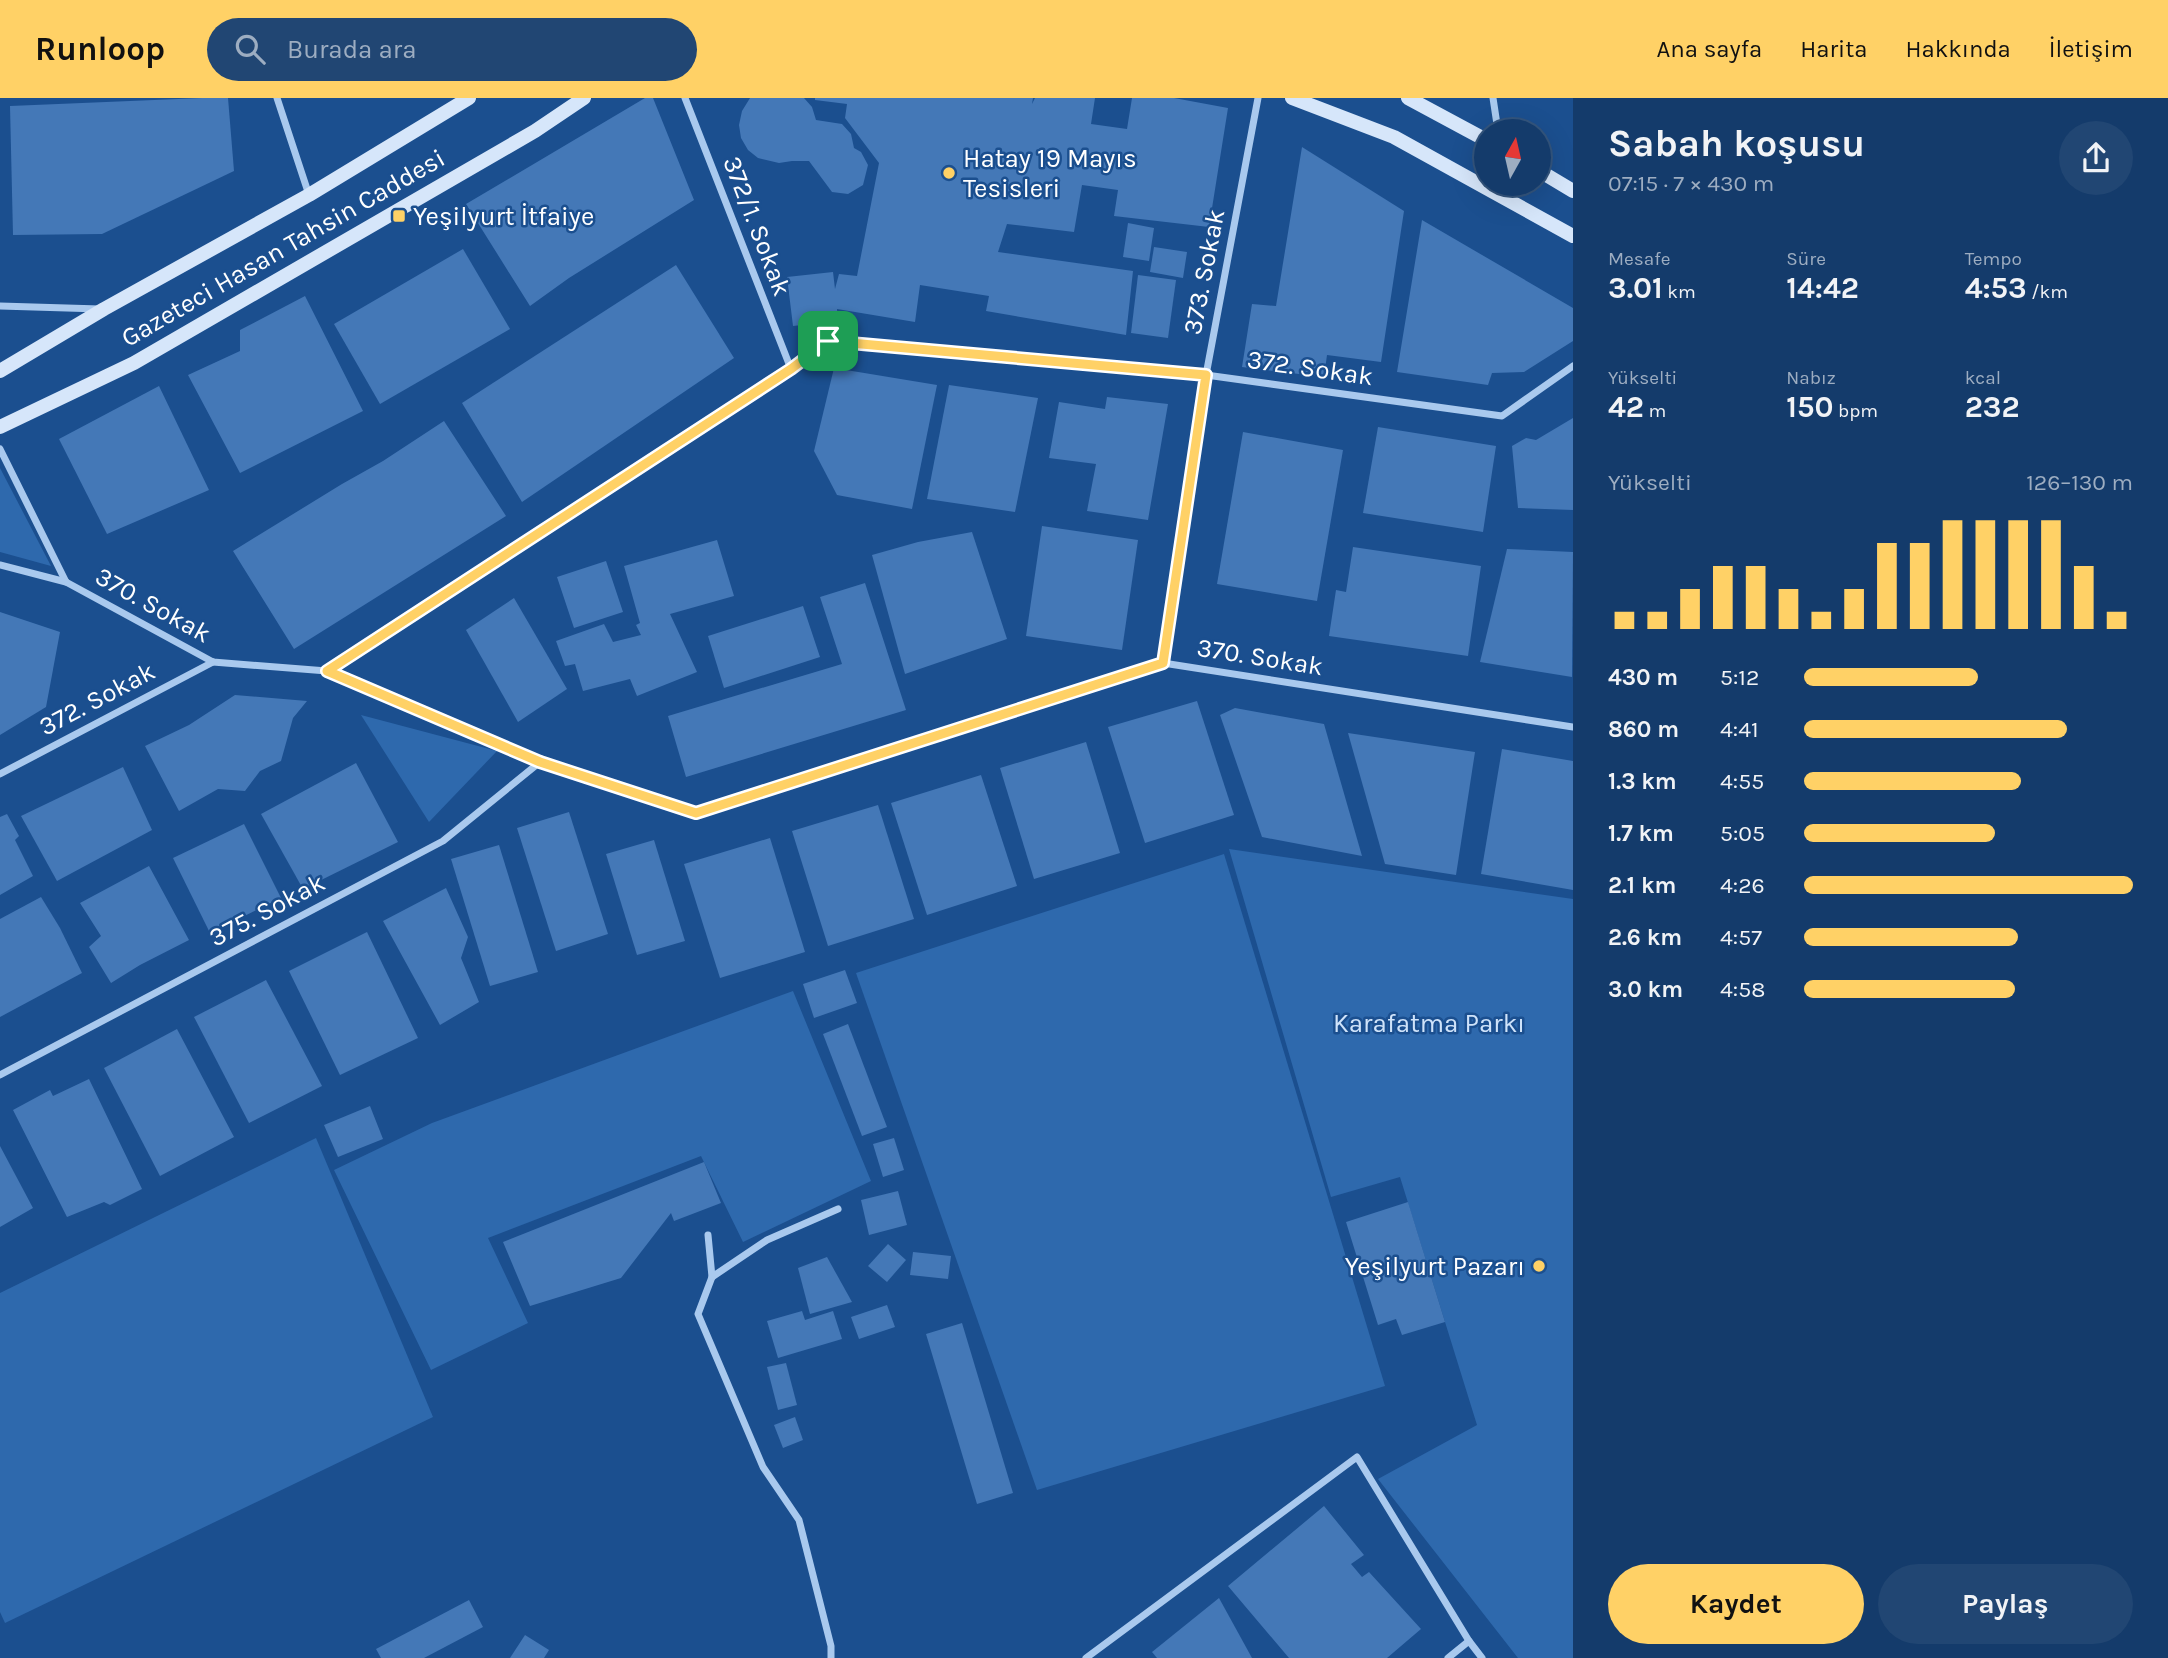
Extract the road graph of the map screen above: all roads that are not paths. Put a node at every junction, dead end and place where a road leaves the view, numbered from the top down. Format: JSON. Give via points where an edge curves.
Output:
{"nodes":[{"id":1,"x":277,"y":98,"type":"edge"},
{"id":2,"x":469,"y":98,"type":"edge"},
{"id":3,"x":584,"y":98,"type":"edge"},
{"id":4,"x":685,"y":98,"type":"edge"},
{"id":5,"x":1258,"y":98,"type":"edge"},
{"id":6,"x":1292,"y":98,"type":"edge"},
{"id":7,"x":1408,"y":98,"type":"edge"},
{"id":8,"x":1493,"y":98,"type":"edge"},
{"id":9,"x":1496,"y":119,"type":"edge"},
{"id":10,"x":1474,"y":133,"type":"edge"},
{"id":11,"x":1551,"y":178,"type":"edge"},
{"id":12,"x":1573,"y":191,"type":"edge"},
{"id":13,"x":309,"y":195,"type":"junction"},
{"id":14,"x":1573,"y":236,"type":"edge"},
{"id":15,"x":0,"y":306,"type":"edge"},
{"id":16,"x":104,"y":309,"type":"junction"},
{"id":17,"x":1573,"y":366,"type":"edge"},
{"id":18,"x":791,"y":369,"type":"junction"},
{"id":19,"x":0,"y":370,"type":"edge"},
{"id":20,"x":1206,"y":375,"type":"junction"},
{"id":21,"x":0,"y":427,"type":"edge"},
{"id":22,"x":0,"y":449,"type":"edge"},
{"id":23,"x":0,"y":565,"type":"edge"},
{"id":24,"x":66,"y":582,"type":"junction"},
{"id":25,"x":213,"y":662,"type":"junction"},
{"id":26,"x":1163,"y":663,"type":"junction"},
{"id":27,"x":327,"y":671,"type":"junction"},
{"id":28,"x":1573,"y":727,"type":"edge"},
{"id":29,"x":540,"y":762,"type":"junction"},
{"id":30,"x":0,"y":774,"type":"edge"},
{"id":31,"x":0,"y":1075,"type":"edge"},
{"id":32,"x":838,"y":1209,"type":"dead end"},
{"id":33,"x":708,"y":1235,"type":"dead end"},
{"id":34,"x":712,"y":1277,"type":"junction"},
{"id":35,"x":1469,"y":1641,"type":"junction"},
{"id":36,"x":831,"y":1658,"type":"edge"},
{"id":37,"x":1086,"y":1658,"type":"edge"},
{"id":38,"x":1448,"y":1658,"type":"edge"},
{"id":39,"x":1482,"y":1658,"type":"edge"}],
"edges":[{"from":1,"to":13,"type":"street"},
{"from":2,"to":13,"type":"main road","name":"Gazeteci Hasan Tahsin Caddesi"},
{"from":3,"to":21,"type":"main road","name":"Gazeteci Hasan Tahsin Caddesi","via":[[535,131],[134,363]]},
{"from":4,"to":18,"type":"street","name":"372/1. Sokak"},
{"from":5,"to":20,"type":"street","name":"373. Sokak"},
{"from":6,"to":14,"type":"main road","via":[[1394,137]]},
{"from":7,"to":10,"type":"main road"},
{"from":8,"to":9,"type":"street"},
{"from":11,"to":12,"type":"main road"},
{"from":13,"to":16,"type":"main road","name":"Gazeteci Hasan Tahsin Caddesi"},
{"from":15,"to":16,"type":"street"},
{"from":16,"to":19,"type":"main road","name":"Gazeteci Hasan Tahsin Caddesi"},
{"from":17,"to":20,"type":"street","name":"372. Sokak","via":[[1502,416]]},
{"from":18,"to":20,"type":"street","name":"372. Sokak","via":[[828,341]]},
{"from":18,"to":27,"type":"street","name":"372. Sokak"},
{"from":20,"to":26,"type":"street","name":"373. Sokak"},
{"from":22,"to":24,"type":"street","name":"370. Sokak"},
{"from":23,"to":24,"type":"street"},
{"from":24,"to":25,"type":"street","name":"370. Sokak"},
{"from":25,"to":27,"type":"street","name":"370. Sokak"},
{"from":25,"to":30,"type":"street","name":"372. Sokak"},
{"from":26,"to":28,"type":"street","name":"370. Sokak"},
{"from":26,"to":29,"type":"street","name":"370. Sokak","via":[[696,813]]},
{"from":27,"to":29,"type":"street","name":"370. Sokak"},
{"from":29,"to":31,"type":"street","name":"375. Sokak","via":[[443,841]]},
{"from":32,"to":34,"type":"street","via":[[767,1240]]},
{"from":33,"to":34,"type":"street"},
{"from":34,"to":36,"type":"street","via":[[698,1314],[763,1467],[799,1520]]},
{"from":35,"to":37,"type":"street","via":[[1356,1457]]},
{"from":35,"to":38,"type":"street"},
{"from":35,"to":39,"type":"street"}]}
